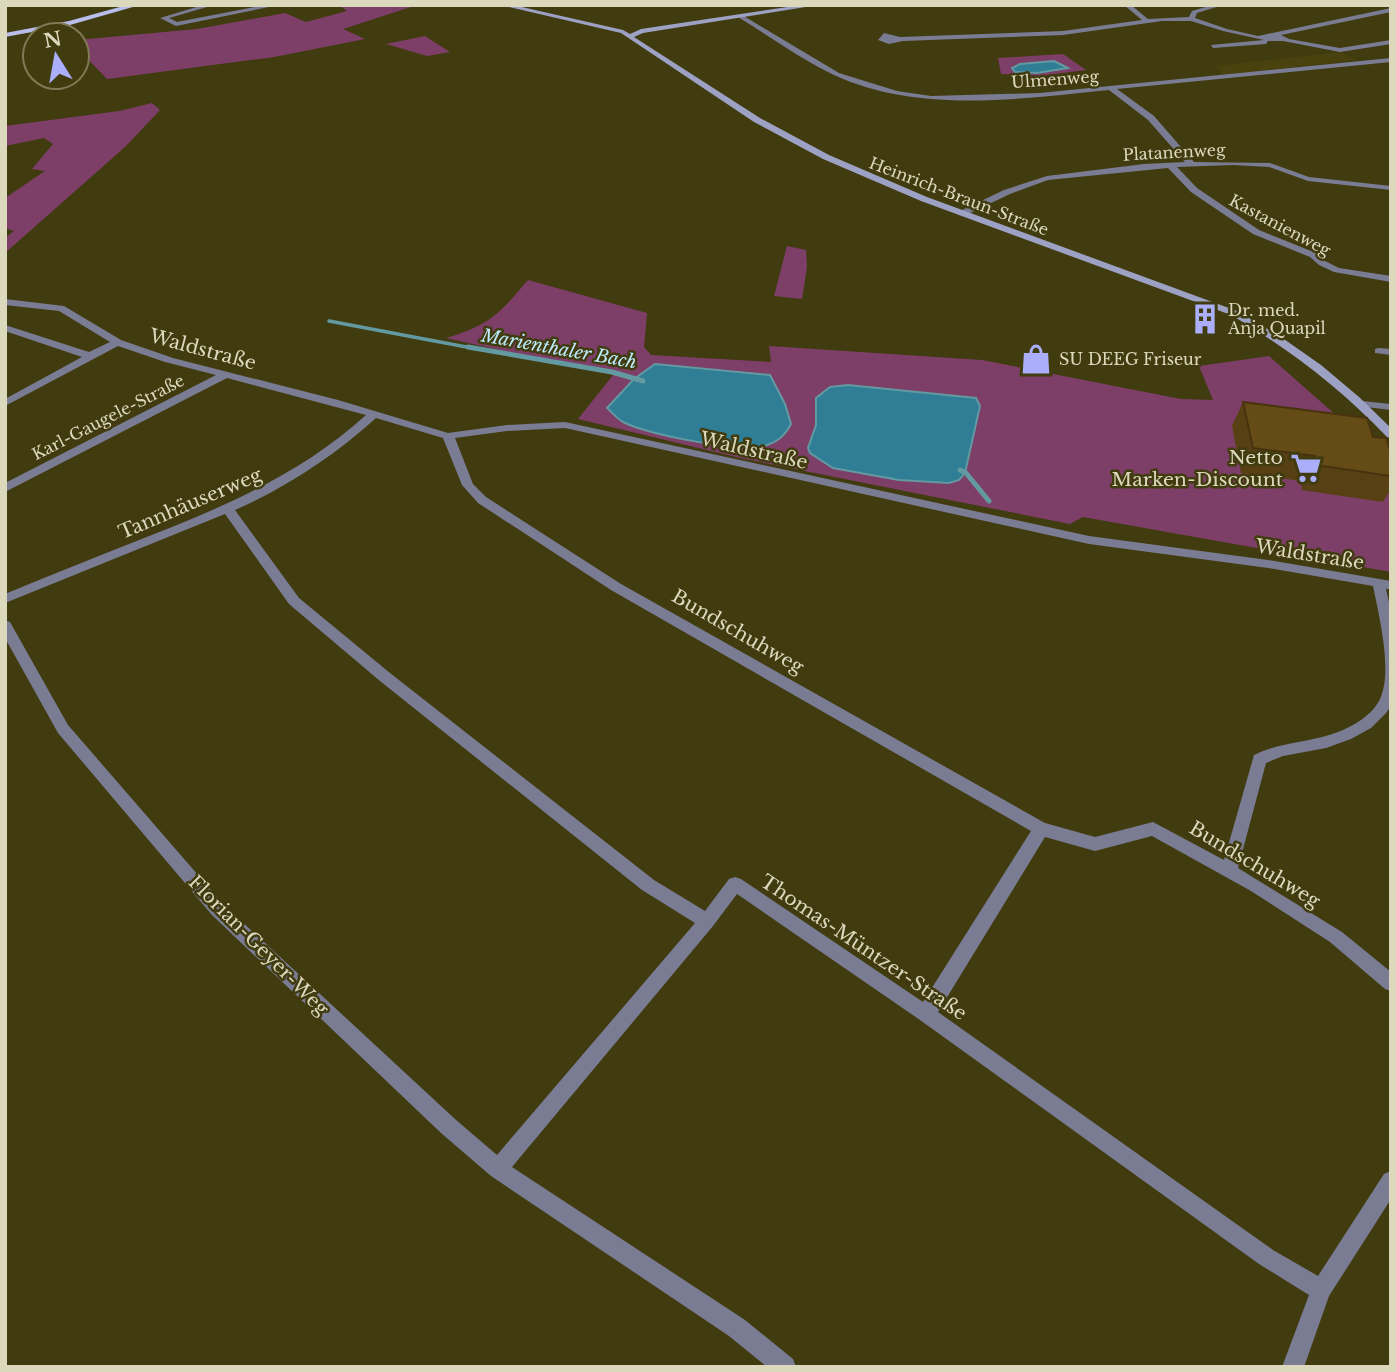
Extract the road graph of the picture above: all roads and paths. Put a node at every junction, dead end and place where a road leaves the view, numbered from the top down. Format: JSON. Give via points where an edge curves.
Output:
{"nodes":[{"id":1,"x":136,"y":5,"type":"edge"},
{"id":2,"x":211,"y":5,"type":"edge"},
{"id":3,"x":276,"y":5,"type":"edge"},
{"id":4,"x":504,"y":5,"type":"edge"},
{"id":5,"x":815,"y":5,"type":"edge"},
{"id":6,"x":1127,"y":5,"type":"edge"},
{"id":7,"x":1220,"y":5,"type":"edge"},
{"id":8,"x":257,"y":6,"type":"edge"},
{"id":9,"x":1210,"y":6,"type":"edge"},
{"id":10,"x":1389,"y":11,"type":"edge"},
{"id":11,"x":740,"y":16,"type":"junction"},
{"id":12,"x":1192,"y":19,"type":"junction"},
{"id":13,"x":1148,"y":22,"type":"junction"},
{"id":14,"x":5,"y":34,"type":"edge"},
{"id":15,"x":1275,"y":34,"type":"junction"},
{"id":16,"x":631,"y":36,"type":"junction"},
{"id":17,"x":1261,"y":36,"type":"junction"},
{"id":18,"x":900,"y":39,"type":"dead end"},
{"id":19,"x":1285,"y":40,"type":"junction"},
{"id":20,"x":1270,"y":41,"type":"junction"},
{"id":21,"x":1391,"y":41,"type":"edge"},
{"id":22,"x":1213,"y":46,"type":"dead end"},
{"id":23,"x":1391,"y":60,"type":"edge"},
{"id":24,"x":1112,"y":89,"type":"junction"},
{"id":25,"x":1192,"y":165,"type":"junction"},
{"id":26,"x":1171,"y":166,"type":"junction"},
{"id":27,"x":1391,"y":188,"type":"edge"},
{"id":28,"x":963,"y":213,"type":"junction"},
{"id":29,"x":1391,"y":279,"type":"edge"},
{"id":30,"x":5,"y":302,"type":"edge"},
{"id":31,"x":5,"y":328,"type":"edge"},
{"id":32,"x":117,"y":342,"type":"junction"},
{"id":33,"x":1378,"y":351,"type":"dead end"},
{"id":34,"x":1391,"y":352,"type":"edge"},
{"id":35,"x":90,"y":356,"type":"junction"},
{"id":36,"x":226,"y":374,"type":"junction"},
{"id":37,"x":5,"y":403,"type":"edge"},
{"id":38,"x":1362,"y":404,"type":"junction"},
{"id":39,"x":1391,"y":407,"type":"edge"},
{"id":40,"x":374,"y":414,"type":"junction"},
{"id":41,"x":1391,"y":435,"type":"edge"},
{"id":42,"x":447,"y":436,"type":"junction"},
{"id":43,"x":5,"y":488,"type":"edge"},
{"id":44,"x":229,"y":509,"type":"junction"},
{"id":45,"x":1385,"y":584,"type":"edge"},
{"id":46,"x":5,"y":599,"type":"edge"},
{"id":47,"x":5,"y":625,"type":"edge"},
{"id":48,"x":1041,"y":829,"type":"junction"},
{"id":49,"x":1230,"y":869,"type":"junction"},
{"id":50,"x":707,"y":921,"type":"junction"},
{"id":51,"x":1391,"y":983,"type":"edge"},
{"id":52,"x":926,"y":1014,"type":"junction"},
{"id":53,"x":498,"y":1169,"type":"junction"},
{"id":54,"x":1391,"y":1181,"type":"edge"},
{"id":55,"x":1321,"y":1290,"type":"junction"},
{"id":56,"x":785,"y":1367,"type":"edge"},
{"id":57,"x":1293,"y":1367,"type":"edge"}],
"edges":[{"from":1,"to":14,"type":"main road"},
{"from":2,"to":8,"type":"street","via":[[163,18],[176,24]]},
{"from":3,"to":8,"type":"street"},
{"from":4,"to":16,"type":"street","name":"Heinrich-Braun-Straße"},
{"from":5,"to":11,"type":"street"},
{"from":6,"to":13,"type":"street"},
{"from":7,"to":9,"type":"street"},
{"from":9,"to":12,"type":"street","via":[[1194,12]]},
{"from":10,"to":15,"type":"street"},
{"from":11,"to":16,"type":"street"},
{"from":11,"to":24,"type":"street","name":"Ulmenweg","via":[[838,75],[897,93],[974,99]]},
{"from":12,"to":13,"type":"street"},
{"from":12,"to":17,"type":"street","via":[[1209,27]]},
{"from":13,"to":18,"type":"street","via":[[1063,33]]},
{"from":15,"to":17,"type":"street"},
{"from":15,"to":19,"type":"street"},
{"from":16,"to":28,"type":"street","name":"Heinrich-Braun-Straße","via":[[806,147]]},
{"from":17,"to":20,"type":"street"},
{"from":19,"to":20,"type":"street"},
{"from":19,"to":21,"type":"street","via":[[1340,50]]},
{"from":20,"to":22,"type":"street"},
{"from":23,"to":24,"type":"street","name":"Ulmenweg"},
{"from":24,"to":25,"type":"street","via":[[1151,118]]},
{"from":25,"to":26,"type":"street","name":"Platanenweg"},
{"from":25,"to":27,"type":"street","name":"Platanenweg","via":[[1270,165],[1308,179]]},
{"from":26,"to":28,"type":"street","name":"Platanenweg","via":[[1047,178]]},
{"from":26,"to":29,"type":"street","name":"Kastanienweg","via":[[1194,190],[1256,232],[1337,270]]},
{"from":28,"to":38,"type":"street","name":"Heinrich-Braun-Straße","via":[[1234,313],[1277,337]]},
{"from":30,"to":32,"type":"street","name":"Waldstraße","via":[[67,310]]},
{"from":31,"to":35,"type":"street"},
{"from":32,"to":35,"type":"street"},
{"from":32,"to":36,"type":"street","name":"Waldstraße"},
{"from":33,"to":34,"type":"street"},
{"from":35,"to":37,"type":"street"},
{"from":36,"to":40,"type":"street","name":"Waldstraße"},
{"from":36,"to":43,"type":"street","name":"Karl-Gaugele-Straße"},
{"from":38,"to":39,"type":"street"},
{"from":38,"to":41,"type":"street","name":"Heinrich-Braun-Straße"},
{"from":40,"to":42,"type":"street","name":"Waldstraße"},
{"from":40,"to":44,"type":"street","name":"Tannhäuserweg","via":[[317,463]]},
{"from":42,"to":45,"type":"street","name":"Waldstraße","via":[[565,425],[1089,540]]},
{"from":42,"to":48,"type":"street","name":"Bundschuhweg","via":[[468,485],[513,522],[615,587]]},
{"from":44,"to":46,"type":"street","name":"Tannhäuserweg"},
{"from":44,"to":50,"type":"street","via":[[294,601],[648,885]]},
{"from":45,"to":49,"type":"street","via":[[1390,691],[1376,715],[1353,733],[1325,743],[1273,751],[1259,759]]},
{"from":47,"to":53,"type":"street","name":"Florian-Geyer-Weg","via":[[63,729],[218,910]]},
{"from":48,"to":49,"type":"street","name":"Bundschuhweg","via":[[1095,844],[1153,830]]},
{"from":48,"to":52,"type":"street"},
{"from":49,"to":51,"type":"street","name":"Bundschuhweg","via":[[1336,937]]},
{"from":50,"to":52,"type":"street","name":"Thomas-Müntzer-Straße","via":[[735,884]]},
{"from":50,"to":53,"type":"street"},
{"from":52,"to":55,"type":"street","name":"Thomas-Müntzer-Straße","via":[[1266,1257]]},
{"from":53,"to":56,"type":"street","name":"Florian-Geyer-Weg","via":[[737,1328]]},
{"from":54,"to":55,"type":"street"},
{"from":55,"to":57,"type":"street"}]}
